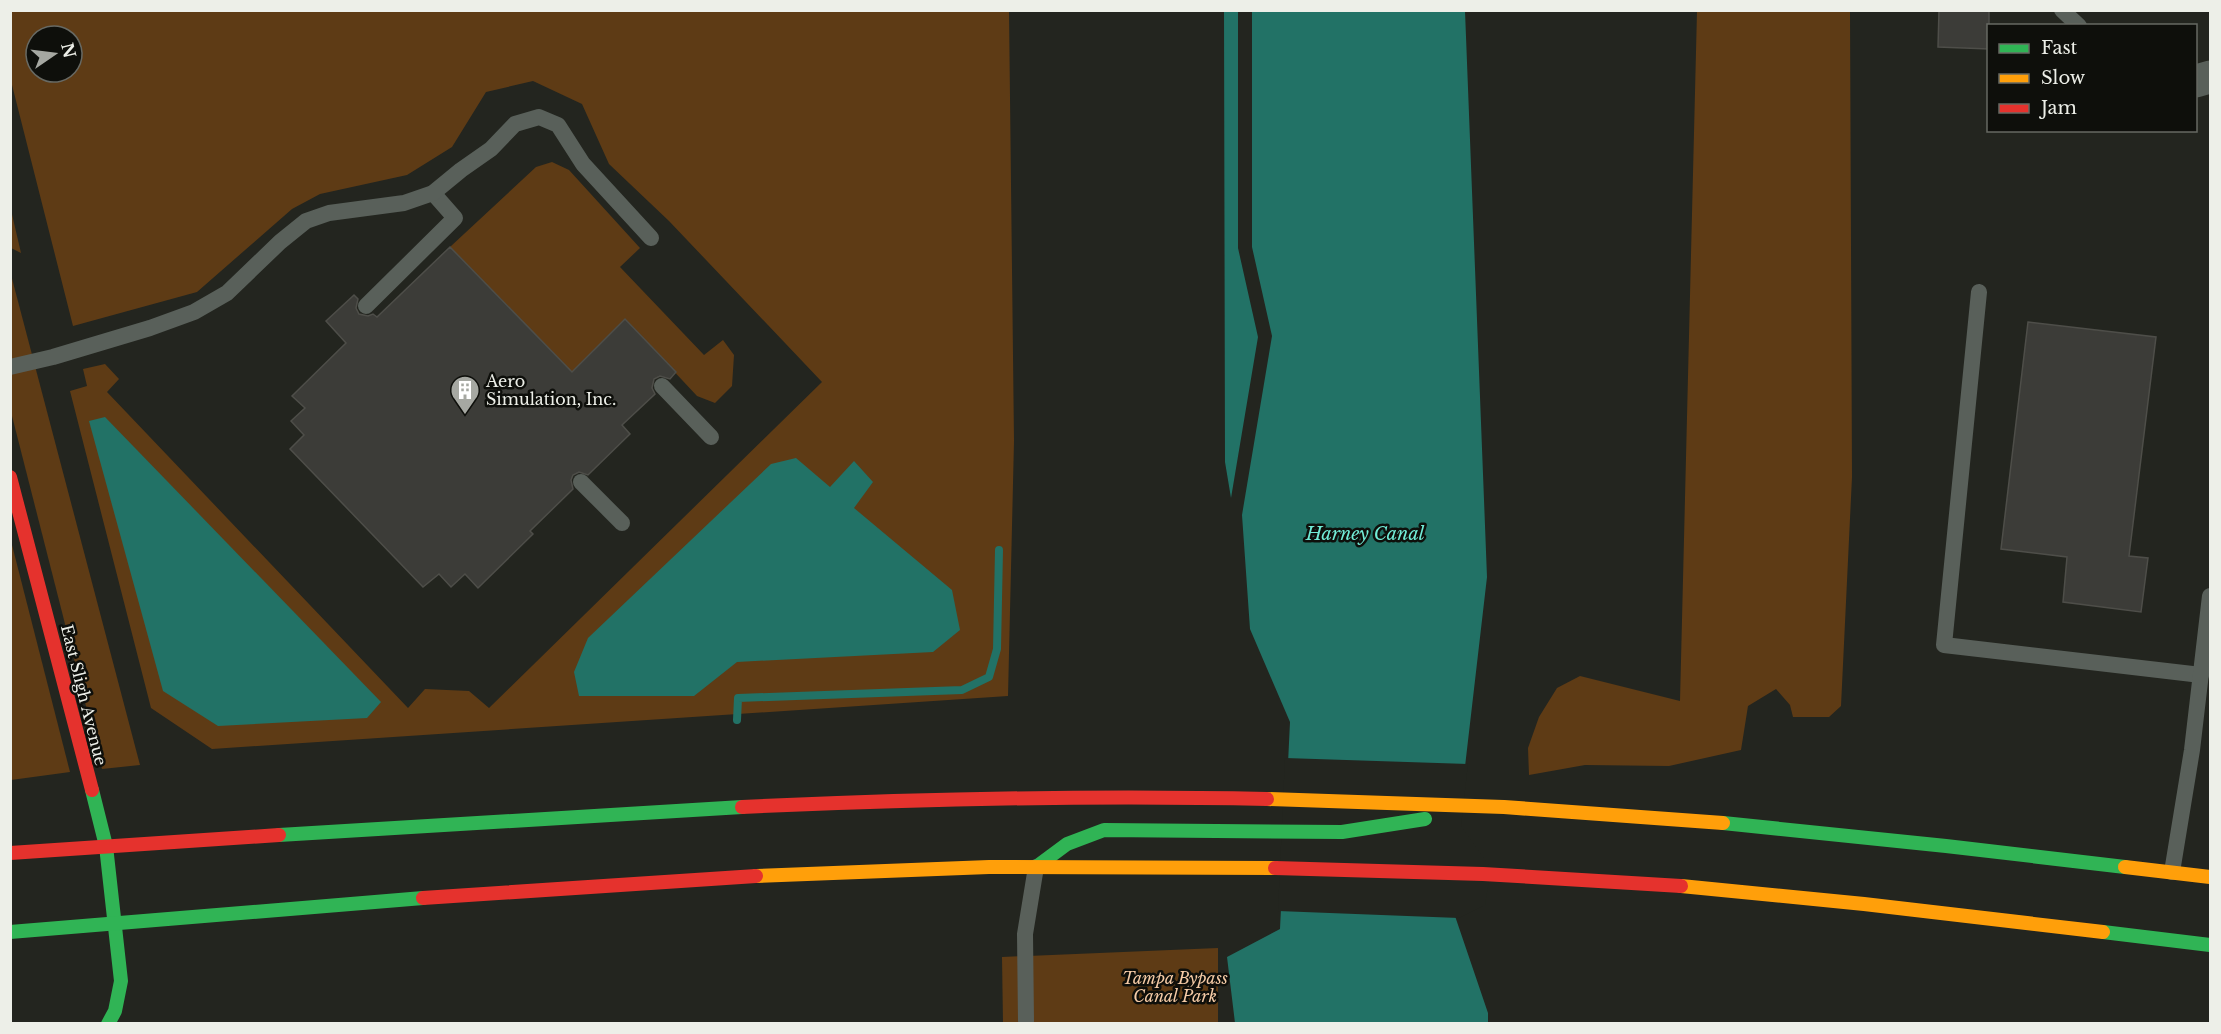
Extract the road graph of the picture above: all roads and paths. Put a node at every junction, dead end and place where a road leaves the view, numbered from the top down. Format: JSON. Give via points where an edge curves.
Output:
{"nodes":[{"id":1,"x":2061,"y":10,"type":"edge"},
{"id":2,"x":2077,"y":24,"type":"edge"},
{"id":3,"x":433,"y":193,"type":"junction"},
{"id":4,"x":651,"y":238,"type":"dead end"},
{"id":5,"x":1979,"y":292,"type":"dead end"},
{"id":6,"x":366,"y":306,"type":"dead end"},
{"id":7,"x":10,"y":367,"type":"edge"},
{"id":8,"x":662,"y":386,"type":"dead end"},
{"id":9,"x":711,"y":437,"type":"dead end"},
{"id":10,"x":10,"y":477,"type":"edge"},
{"id":11,"x":581,"y":482,"type":"dead end"},
{"id":12,"x":622,"y":523,"type":"dead end"},
{"id":13,"x":2211,"y":596,"type":"edge"},
{"id":14,"x":2201,"y":675,"type":"junction"},
{"id":15,"x":1501,"y":807,"type":"junction"},
{"id":16,"x":106,"y":846,"type":"junction"},
{"id":17,"x":10,"y":853,"type":"edge"},
{"id":18,"x":1036,"y":867,"type":"junction"},
{"id":19,"x":2172,"y":872,"type":"junction"},
{"id":20,"x":2211,"y":877,"type":"edge"},
{"id":21,"x":114,"y":923,"type":"junction"},
{"id":22,"x":10,"y":932,"type":"edge"},
{"id":23,"x":2211,"y":945,"type":"edge"},
{"id":24,"x":1026,"y":1021,"type":"dead end"},
{"id":25,"x":108,"y":1023,"type":"edge"}],
"edges":[{"from":1,"to":2,"type":"lane"},
{"from":3,"to":4,"type":"lane","via":[[491,149],[515,124],[539,117],[558,125],[583,164]]},
{"from":3,"to":6,"type":"lane","via":[[455,218]]},
{"from":3,"to":7,"type":"lane","via":[[405,203],[329,213],[306,221],[227,293],[194,312]]},
{"from":5,"to":14,"type":"lane","via":[[1944,645]]},
{"from":8,"to":9,"type":"lane"},
{"from":10,"to":16,"type":"main road","name":"East Sligh Avenue"},
{"from":11,"to":12,"type":"lane"},
{"from":13,"to":14,"type":"lane"},
{"from":14,"to":19,"type":"lane"},
{"from":15,"to":16,"type":"main road","via":[[1239,798],[822,802]]},
{"from":15,"to":18,"type":"main road","via":[[1342,832],[1104,830],[1068,842]]},
{"from":15,"to":19,"type":"main road","via":[[1745,825]]},
{"from":16,"to":17,"type":"main road"},
{"from":16,"to":21,"type":"main road","name":"East Sligh Avenue"},
{"from":18,"to":21,"type":"main road","via":[[831,871],[525,890]]},
{"from":18,"to":23,"type":"main road","via":[[1235,867],[1497,874],[1746,891]]},
{"from":18,"to":24,"type":"lane","via":[[1025,934]]},
{"from":19,"to":20,"type":"main road"},
{"from":21,"to":22,"type":"main road"},
{"from":21,"to":25,"type":"main road","name":"East Sligh Avenue","via":[[121,981],[115,1011]]}]}
